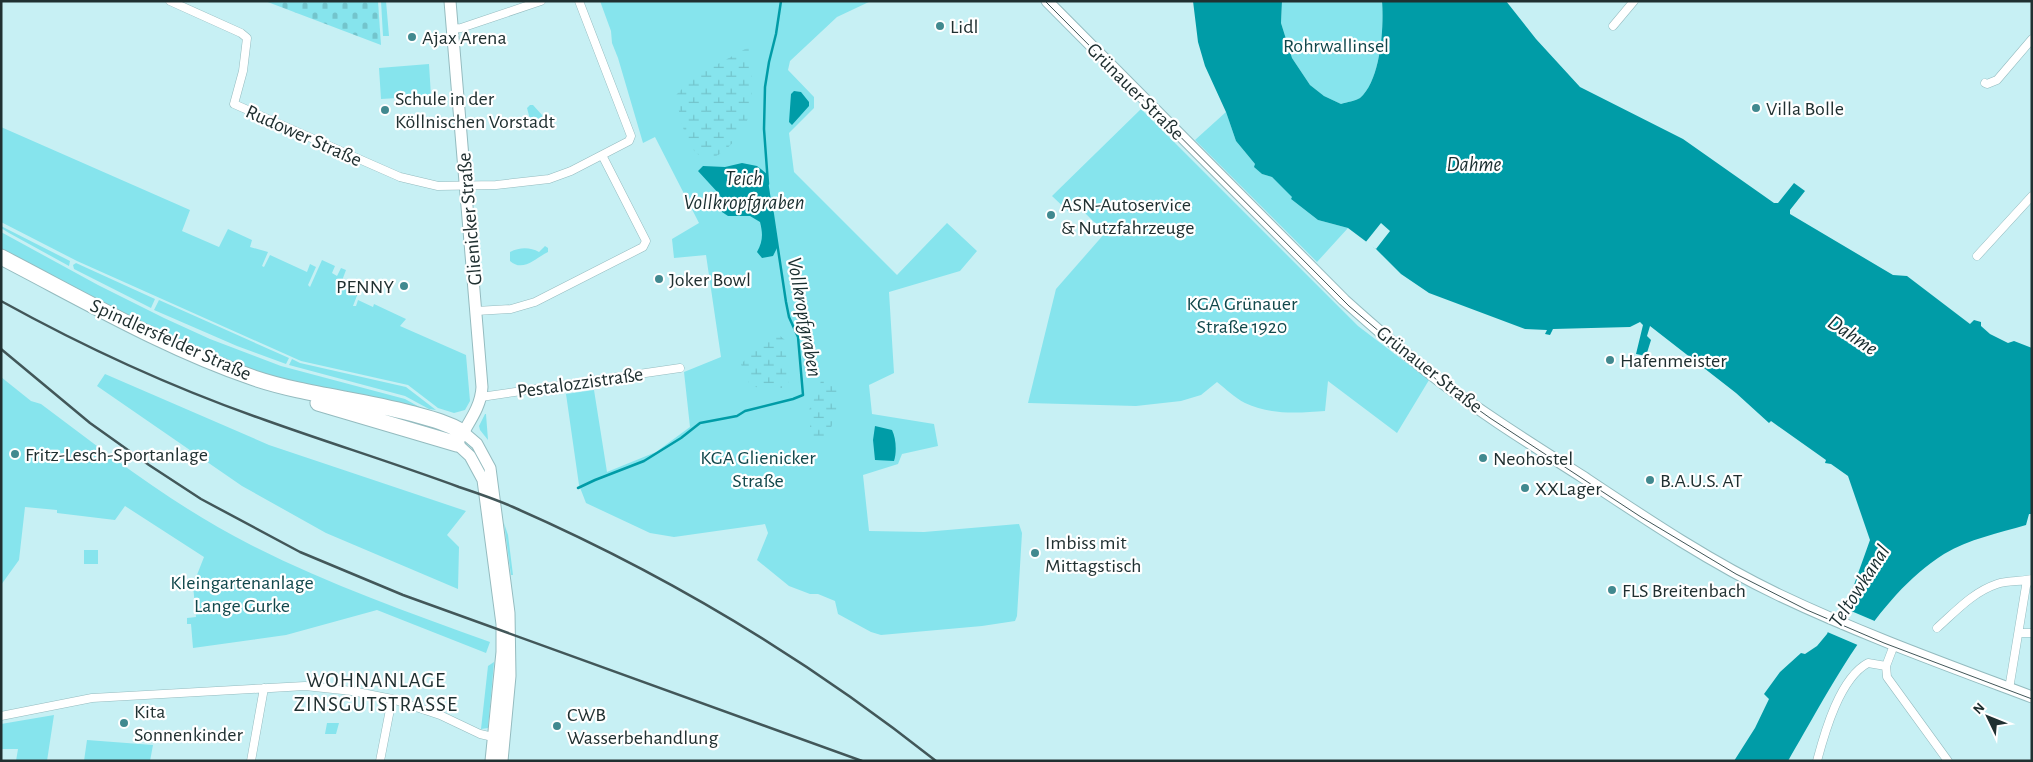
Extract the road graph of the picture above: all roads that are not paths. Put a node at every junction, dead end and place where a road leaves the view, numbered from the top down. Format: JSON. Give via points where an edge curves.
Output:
{"nodes":[{"id":1,"x":170,"y":1,"type":"edge"},
{"id":2,"x":450,"y":1,"type":"edge"},
{"id":3,"x":541,"y":1,"type":"edge"},
{"id":4,"x":579,"y":1,"type":"edge"},
{"id":5,"x":1047,"y":1,"type":"edge"},
{"id":6,"x":1634,"y":1,"type":"edge"},
{"id":7,"x":1614,"y":26,"type":"dead end"},
{"id":8,"x":452,"y":28,"type":"junction"},
{"id":9,"x":2032,"y":39,"type":"edge"},
{"id":10,"x":1985,"y":83,"type":"dead end"},
{"id":11,"x":602,"y":155,"type":"junction"},
{"id":12,"x":466,"y":186,"type":"junction"},
{"id":13,"x":2032,"y":196,"type":"edge"},
{"id":14,"x":1,"y":256,"type":"edge"},
{"id":15,"x":1977,"y":256,"type":"dead end"},
{"id":16,"x":1,"y":266,"type":"edge"},
{"id":17,"x":476,"y":311,"type":"junction"},
{"id":18,"x":680,"y":368,"type":"dead end"},
{"id":19,"x":481,"y":397,"type":"junction"},
{"id":20,"x":460,"y":438,"type":"junction"},
{"id":21,"x":2030,"y":580,"type":"edge"},
{"id":22,"x":1937,"y":628,"type":"dead end"},
{"id":23,"x":2019,"y":632,"type":"junction"},
{"id":24,"x":2032,"y":633,"type":"edge"},
{"id":25,"x":1889,"y":643,"type":"junction"},
{"id":26,"x":1886,"y":666,"type":"junction"},
{"id":27,"x":264,"y":688,"type":"junction"},
{"id":28,"x":2009,"y":689,"type":"junction"},
{"id":29,"x":2032,"y":698,"type":"edge"},
{"id":30,"x":392,"y":699,"type":"junction"},
{"id":31,"x":1,"y":716,"type":"edge"},
{"id":32,"x":493,"y":737,"type":"junction"},
{"id":33,"x":251,"y":761,"type":"edge"},
{"id":34,"x":380,"y":761,"type":"edge"},
{"id":35,"x":491,"y":761,"type":"edge"},
{"id":36,"x":502,"y":761,"type":"edge"},
{"id":37,"x":1817,"y":761,"type":"edge"},
{"id":38,"x":1948,"y":761,"type":"edge"}],
"edges":[{"from":1,"to":12,"type":"street","name":"Rudower Straße","via":[[247,38],[234,104],[400,177],[438,186]]},
{"from":2,"to":8,"type":"main road","name":"Glienicker Straße"},
{"from":3,"to":8,"type":"street","via":[[461,28]]},
{"from":4,"to":11,"type":"street","via":[[631,136],[629,141]]},
{"from":5,"to":25,"type":"main road","name":"Grünauer Straße","via":[[1344,300],[1438,379],[1638,514],[1726,567],[1808,608]]},
{"from":6,"to":7,"type":"street"},
{"from":8,"to":12,"type":"main road","name":"Glienicker Straße"},
{"from":9,"to":10,"type":"street","via":[[1997,80]]},
{"from":11,"to":12,"type":"street","via":[[549,179]]},
{"from":11,"to":17,"type":"street","via":[[646,241],[643,247],[535,302],[512,309]]},
{"from":12,"to":17,"type":"main road","name":"Glienicker Straße"},
{"from":13,"to":15,"type":"street"},
{"from":14,"to":20,"type":"highway","name":"Spindlersfelder Straße","via":[[132,326],[254,378],[435,420]]},
{"from":16,"to":20,"type":"highway","name":"Spindlersfelder Straße","via":[[128,334],[253,386]]},
{"from":17,"to":19,"type":"main road","name":"Glienicker Straße"},
{"from":18,"to":19,"type":"street","name":"Pestalozzistraße"},
{"from":19,"to":20,"type":"main road","name":"Glienicker Straße"},
{"from":20,"to":32,"type":"main road","via":[[485,487],[502,624]]},
{"from":20,"to":36,"type":"main road","via":[[477,444],[490,468],[510,612],[510,676]]},
{"from":21,"to":22,"type":"street","via":[[1997,584],[1976,594]]},
{"from":21,"to":23,"type":"street","via":[[2026,586]]},
{"from":23,"to":24,"type":"street"},
{"from":23,"to":28,"type":"street"},
{"from":25,"to":26,"type":"street"},
{"from":25,"to":28,"type":"main road","name":"Grünauer Straße"},
{"from":26,"to":37,"type":"street","via":[[1868,663],[1862,666],[1844,688],[1830,718]]},
{"from":26,"to":38,"type":"street","via":[[1887,678]]},
{"from":27,"to":30,"type":"street","via":[[336,688]]},
{"from":27,"to":31,"type":"street","via":[[92,698]]},
{"from":27,"to":33,"type":"street"},
{"from":28,"to":29,"type":"main road","name":"Grünauer Straße"},
{"from":30,"to":32,"type":"street"},
{"from":30,"to":34,"type":"street"},
{"from":32,"to":35,"type":"main road"}]}
